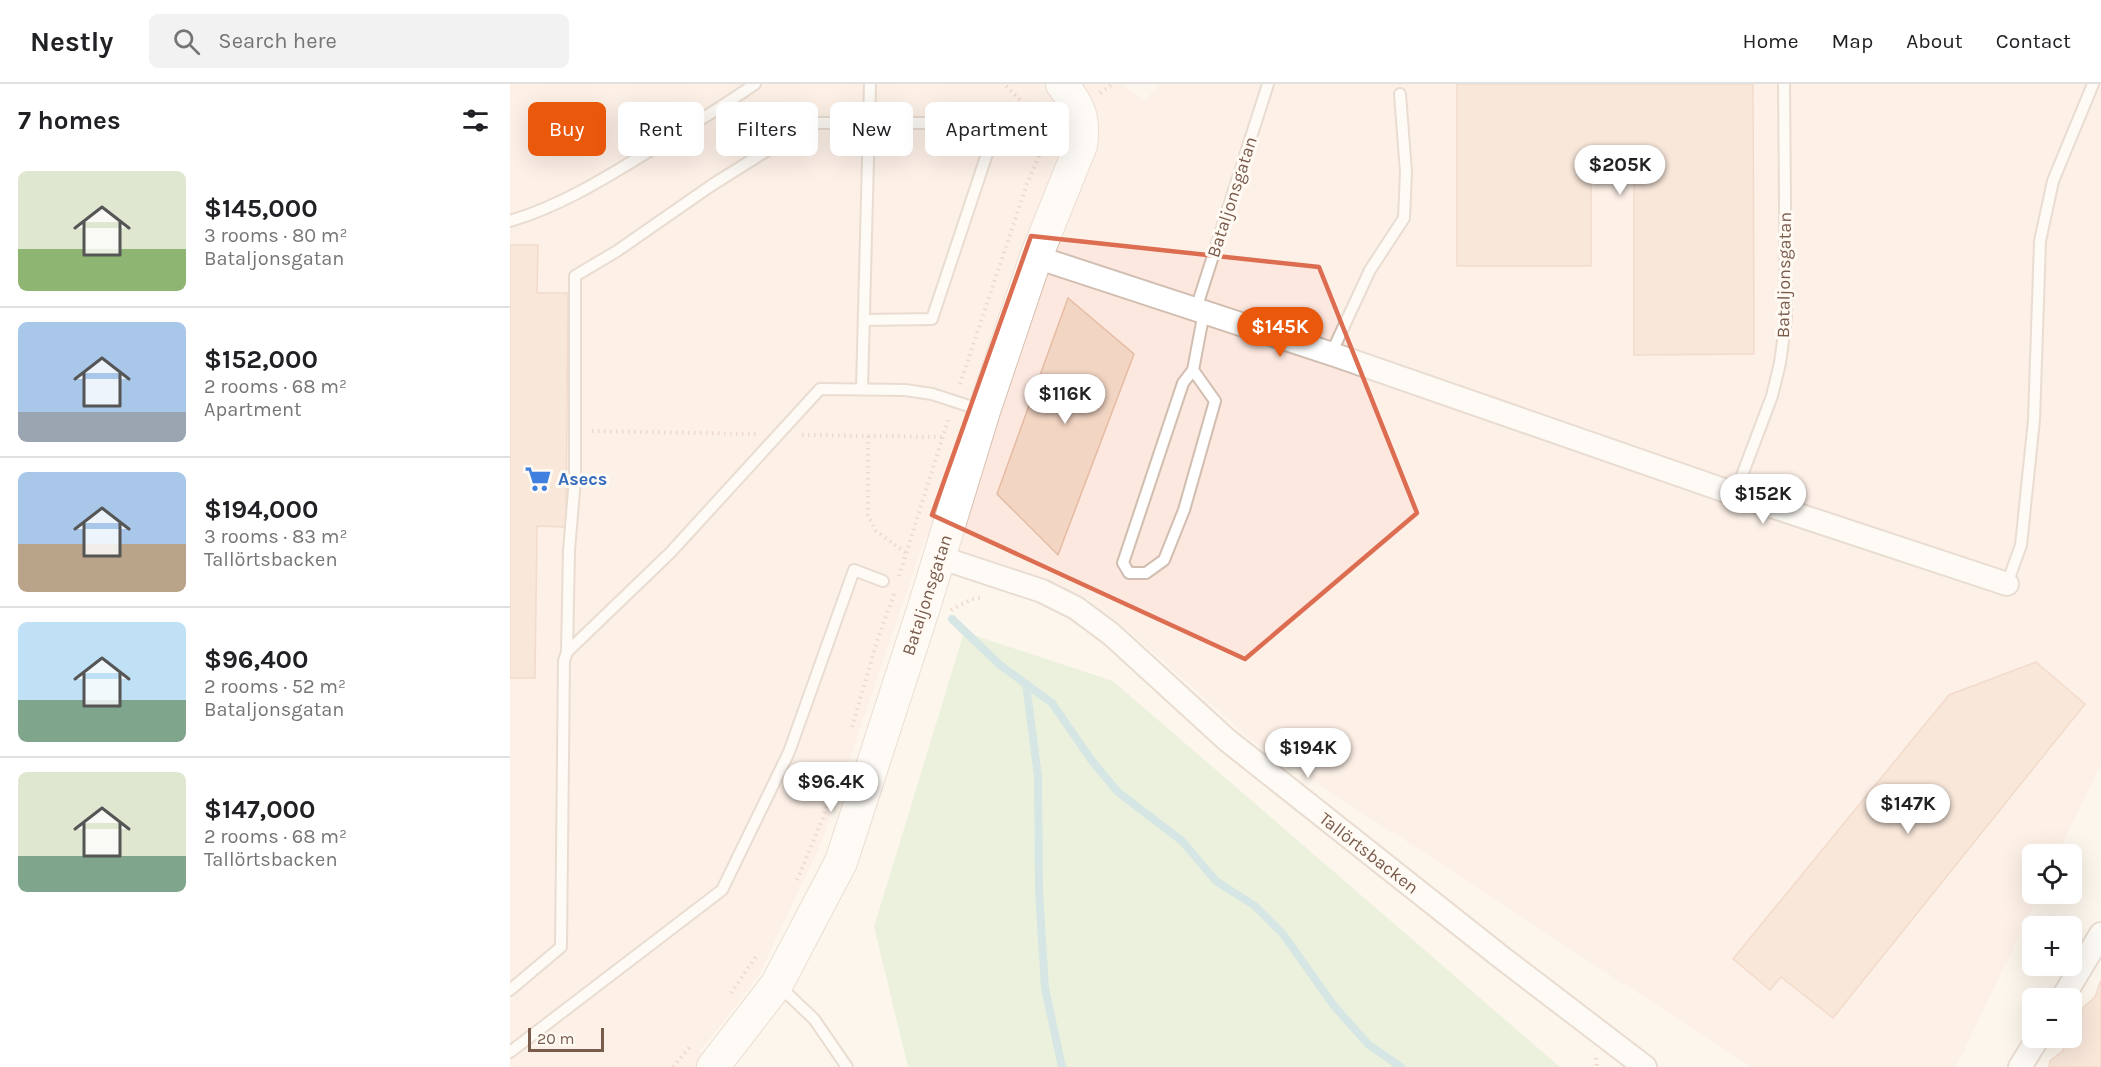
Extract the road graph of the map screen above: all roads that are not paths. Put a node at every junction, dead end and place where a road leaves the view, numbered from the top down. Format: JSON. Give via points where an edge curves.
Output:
{"nodes":[{"id":1,"x":755,"y":84,"type":"edge"},
{"id":2,"x":870,"y":84,"type":"edge"},
{"id":3,"x":1062,"y":84,"type":"edge"},
{"id":4,"x":1268,"y":84,"type":"edge"},
{"id":5,"x":1784,"y":84,"type":"edge"},
{"id":6,"x":2093,"y":84,"type":"edge"},
{"id":7,"x":1400,"y":94,"type":"dead end"},
{"id":8,"x":870,"y":102,"type":"edge"},
{"id":9,"x":830,"y":123,"type":"edge"},
{"id":10,"x":913,"y":123,"type":"edge"},
{"id":11,"x":868,"y":156,"type":"edge"},
{"id":12,"x":510,"y":221,"type":"edge"},
{"id":13,"x":1036,"y":257,"type":"junction"},
{"id":14,"x":1200,"y":311,"type":"junction"},
{"id":15,"x":864,"y":320,"type":"junction"},
{"id":16,"x":1331,"y":354,"type":"junction"},
{"id":17,"x":1193,"y":370,"type":"junction"},
{"id":18,"x":862,"y":388,"type":"junction"},
{"id":19,"x":984,"y":411,"type":"junction"},
{"id":20,"x":1735,"y":494,"type":"junction"},
{"id":21,"x":939,"y":557,"type":"junction"},
{"id":22,"x":883,"y":581,"type":"dead end"},
{"id":23,"x":2007,"y":584,"type":"joint"},
{"id":24,"x":567,"y":652,"type":"junction"},
{"id":25,"x":2101,"y":934,"type":"edge"},
{"id":26,"x":777,"y":984,"type":"junction"},
{"id":27,"x":2069,"y":988,"type":"edge"},
{"id":28,"x":510,"y":990,"type":"edge"},
{"id":29,"x":2032,"y":1048,"type":"edge"},
{"id":30,"x":510,"y":1052,"type":"edge"},
{"id":31,"x":713,"y":1067,"type":"edge"},
{"id":32,"x":848,"y":1067,"type":"edge"},
{"id":33,"x":1645,"y":1067,"type":"edge"},
{"id":34,"x":2020,"y":1067,"type":"edge"}],
"edges":[{"from":1,"to":12,"type":"lane","via":[[611,175]]},
{"from":2,"to":8,"type":"lane"},
{"from":3,"to":13,"type":"street","name":"Bataljonsgatan","via":[[1076,102],[1083,131],[1078,154]]},
{"from":4,"to":14,"type":"lane","name":"Bataljonsgatan"},
{"from":5,"to":20,"type":"lane","name":"Bataljonsgatan","via":[[1785,319],[1780,363],[1772,396]]},
{"from":6,"to":23,"type":"lane","via":[[2053,181],[2040,241],[2034,420],[2021,545]]},
{"from":7,"to":16,"type":"lane","via":[[1406,172],[1404,218],[1370,270]]},
{"from":9,"to":24,"type":"lane","via":[[811,123],[575,276],[575,479]]},
{"from":10,"to":15,"type":"lane","via":[[950,123],[990,145],[932,319]]},
{"from":11,"to":15,"type":"lane"},
{"from":13,"to":14,"type":"street"},
{"from":13,"to":19,"type":"street","name":"Bataljonsgatan"},
{"from":14,"to":16,"type":"street"},
{"from":14,"to":17,"type":"lane","name":"Bataljonsgatan"},
{"from":15,"to":18,"type":"lane"},
{"from":16,"to":20,"type":"street"},
{"from":17,"to":17,"type":"lane","name":"Bataljonsgatan","via":[[1215,401],[1184,510],[1164,560],[1146,573],[1129,573],[1123,562],[1183,383]]},
{"from":18,"to":19,"type":"lane","via":[[932,394]]},
{"from":18,"to":24,"type":"lane","via":[[820,389],[670,553]]},
{"from":19,"to":21,"type":"street","name":"Bataljonsgatan"},
{"from":20,"to":23,"type":"street"},
{"from":21,"to":26,"type":"street","name":"Bataljonsgatan","via":[[841,862]]},
{"from":21,"to":33,"type":"street","name":"Tallörtsbacken","via":[[1042,591],[1092,619],[1227,740]]},
{"from":22,"to":30,"type":"lane","via":[[854,570],[789,752],[722,890]]},
{"from":24,"to":28,"type":"lane","via":[[561,947]]},
{"from":25,"to":27,"type":"street"},
{"from":26,"to":31,"type":"street","name":"Bataljonsgatan"},
{"from":26,"to":32,"type":"lane","via":[[814,1019]]},
{"from":29,"to":34,"type":"street"}]}
